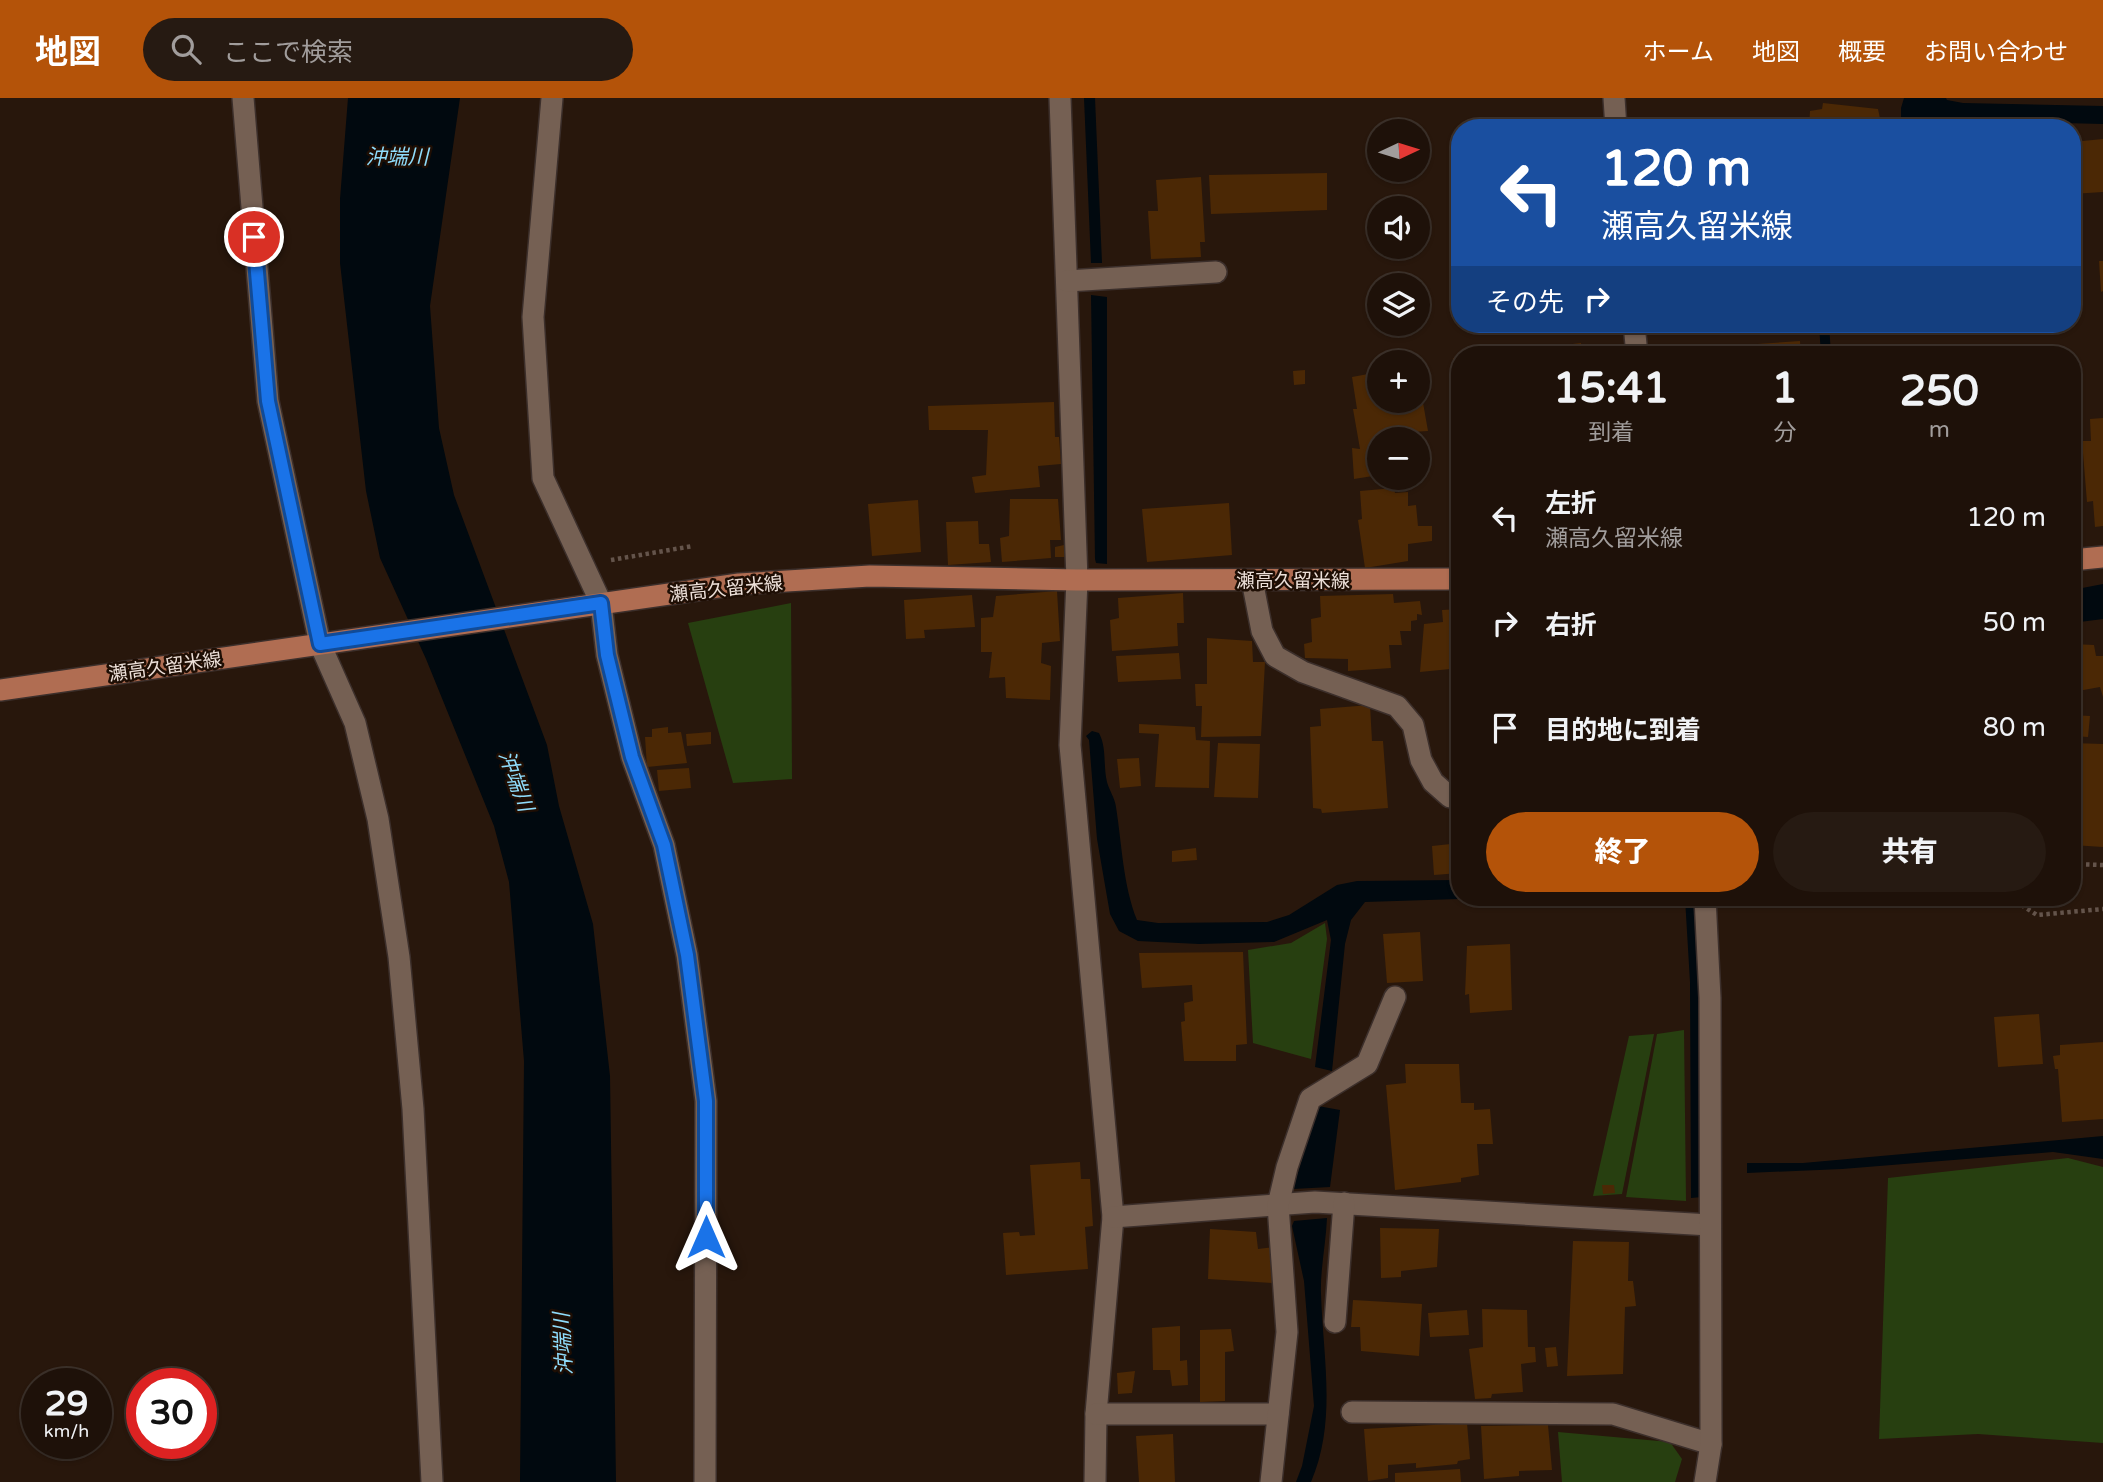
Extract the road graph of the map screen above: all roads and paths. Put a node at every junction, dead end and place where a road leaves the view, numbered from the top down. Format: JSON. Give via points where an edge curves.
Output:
{"nodes":[{"id":1,"x":243,"y":98,"type":"edge"},
{"id":2,"x":552,"y":98,"type":"edge"},
{"id":3,"x":1060,"y":98,"type":"edge"},
{"id":4,"x":1614,"y":98,"type":"edge"},
{"id":5,"x":1615,"y":119,"type":"edge"},
{"id":6,"x":1216,"y":272,"type":"dead end"},
{"id":7,"x":1067,"y":281,"type":"junction"},
{"id":8,"x":693,"y":546,"type":"dead end"},
{"id":9,"x":2103,"y":557,"type":"edge"},
{"id":10,"x":2081,"y":559,"type":"edge"},
{"id":11,"x":583,"y":565,"type":"junction"},
{"id":12,"x":1451,"y":579,"type":"edge"},
{"id":13,"x":1077,"y":580,"type":"junction"},
{"id":14,"x":1252,"y":580,"type":"junction"},
{"id":15,"x":601,"y":603,"type":"junction"},
{"id":16,"x":320,"y":644,"type":"junction"},
{"id":17,"x":0,"y":690,"type":"edge"},
{"id":18,"x":1450,"y":797,"type":"dead end"},
{"id":19,"x":2081,"y":864,"type":"edge"},
{"id":20,"x":2103,"y":865,"type":"edge"},
{"id":21,"x":1705,"y":906,"type":"edge"},
{"id":22,"x":2023,"y":906,"type":"edge"},
{"id":23,"x":2103,"y":909,"type":"edge"},
{"id":24,"x":1395,"y":997,"type":"dead end"},
{"id":25,"x":1344,"y":1203,"type":"junction"},
{"id":26,"x":1278,"y":1205,"type":"junction"},
{"id":27,"x":1113,"y":1217,"type":"junction"},
{"id":28,"x":1710,"y":1225,"type":"junction"},
{"id":29,"x":1335,"y":1322,"type":"dead end"},
{"id":30,"x":1352,"y":1412,"type":"dead end"},
{"id":31,"x":1096,"y":1414,"type":"junction"},
{"id":32,"x":1278,"y":1414,"type":"junction"},
{"id":33,"x":1712,"y":1444,"type":"junction"},
{"id":34,"x":432,"y":1482,"type":"edge"},
{"id":35,"x":705,"y":1482,"type":"edge"},
{"id":36,"x":1095,"y":1482,"type":"edge"},
{"id":37,"x":1271,"y":1482,"type":"edge"},
{"id":38,"x":1705,"y":1482,"type":"edge"}],
"edges":[{"from":1,"to":16,"type":"street","via":[[268,401]]},
{"from":2,"to":11,"type":"street","via":[[534,344],[543,478]]},
{"from":3,"to":7,"type":"street"},
{"from":4,"to":5,"type":"street"},
{"from":6,"to":7,"type":"street"},
{"from":7,"to":13,"type":"street"},
{"from":8,"to":11,"type":"path"},
{"from":9,"to":10,"type":"main road"},
{"from":11,"to":15,"type":"street"},
{"from":12,"to":14,"type":"main road","name":"瀬高久留米線"},
{"from":13,"to":14,"type":"main road","name":"瀬高久留米線"},
{"from":13,"to":15,"type":"main road","name":"瀬高久留米線","via":[[870,576],[739,584]]},
{"from":13,"to":27,"type":"street","via":[[1070,745]]},
{"from":14,"to":18,"type":"street","via":[[1262,631],[1275,656],[1303,672],[1397,706],[1413,725],[1421,760],[1433,782]]},
{"from":15,"to":16,"type":"main road","name":"瀬高久留米線"},
{"from":15,"to":35,"type":"street","via":[[607,655],[632,757],[664,845],[687,955],[706,1101]]},
{"from":16,"to":17,"type":"main road","name":"瀬高久留米線"},
{"from":16,"to":34,"type":"street","via":[[355,723],[378,819],[399,957],[413,1109]]},
{"from":19,"to":20,"type":"path"},
{"from":21,"to":28,"type":"street"},
{"from":22,"to":23,"type":"path","via":[[2038,915]]},
{"from":24,"to":26,"type":"street","via":[[1367,1064],[1310,1099]]},
{"from":25,"to":26,"type":"street"},
{"from":25,"to":28,"type":"street"},
{"from":25,"to":29,"type":"street"},
{"from":26,"to":27,"type":"street"},
{"from":26,"to":32,"type":"street","via":[[1287,1332]]},
{"from":27,"to":31,"type":"street"},
{"from":28,"to":33,"type":"street"},
{"from":30,"to":33,"type":"street","via":[[1613,1414]]},
{"from":31,"to":32,"type":"street"},
{"from":31,"to":36,"type":"street"},
{"from":32,"to":37,"type":"street"},
{"from":33,"to":38,"type":"street"}]}
